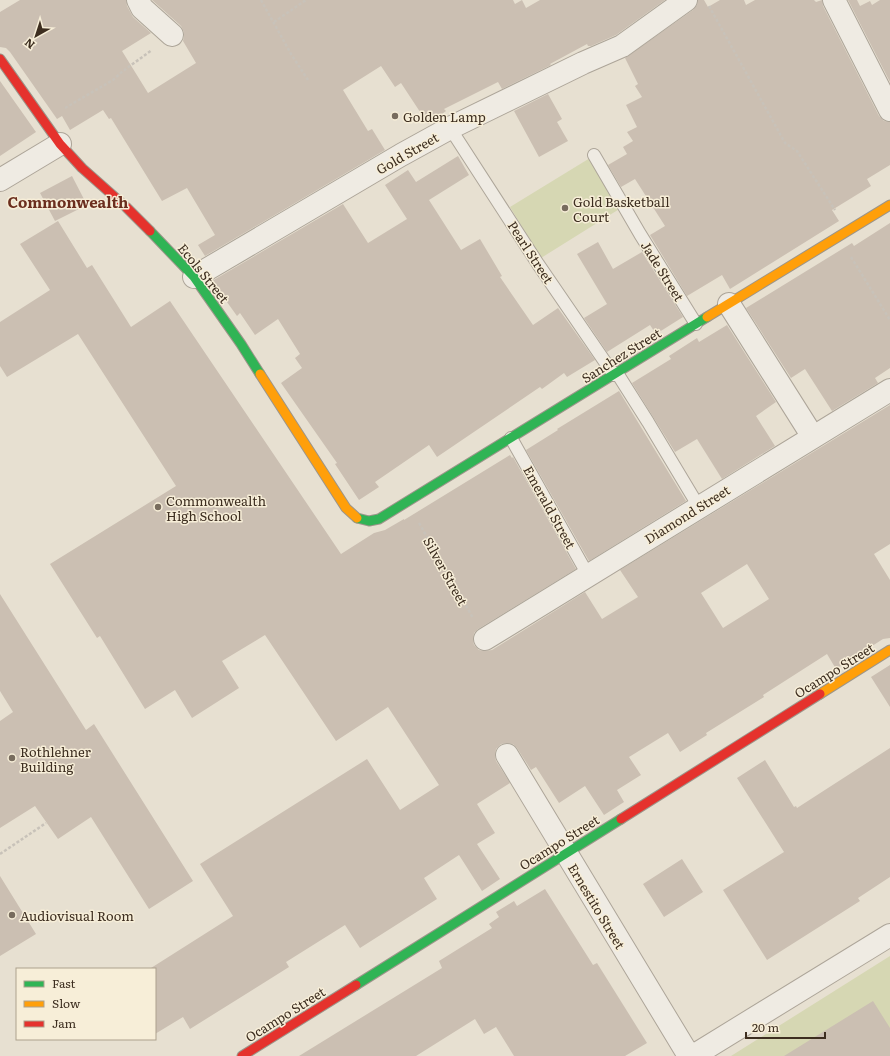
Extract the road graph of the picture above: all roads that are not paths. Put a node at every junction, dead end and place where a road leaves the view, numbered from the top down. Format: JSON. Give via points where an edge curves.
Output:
{"nodes":[{"id":1,"x":138,"y":0,"type":"edge"},
{"id":2,"x":686,"y":0,"type":"edge"},
{"id":3,"x":834,"y":0,"type":"edge"},
{"id":4,"x":172,"y":35,"type":"road end"},
{"id":5,"x":0,"y":59,"type":"edge"},
{"id":6,"x":890,"y":110,"type":"edge"},
{"id":7,"x":450,"y":128,"type":"junction"},
{"id":8,"x":60,"y":144,"type":"junction"},
{"id":9,"x":594,"y":155,"type":"dead end"},
{"id":10,"x":0,"y":180,"type":"edge"},
{"id":11,"x":889,"y":209,"type":"edge"},
{"id":12,"x":194,"y":277,"type":"junction"},
{"id":13,"x":729,"y":304,"type":"junction"},
{"id":14,"x":696,"y":324,"type":"junction"},
{"id":15,"x":615,"y":374,"type":"junction"},
{"id":16,"x":890,"y":390,"type":"edge"},
{"id":17,"x":813,"y":437,"type":"junction"},
{"id":18,"x":511,"y":438,"type":"junction"},
{"id":19,"x":699,"y":507,"type":"junction"},
{"id":20,"x":365,"y":521,"type":"joint"},
{"id":21,"x":588,"y":576,"type":"junction"},
{"id":22,"x":485,"y":639,"type":"road end"},
{"id":23,"x":890,"y":650,"type":"edge"},
{"id":24,"x":507,"y":756,"type":"dead end"},
{"id":25,"x":565,"y":853,"type":"junction"},
{"id":26,"x":890,"y":935,"type":"edge"},
{"id":27,"x":242,"y":1056,"type":"edge"},
{"id":28,"x":689,"y":1056,"type":"edge"},
{"id":29,"x":693,"y":1056,"type":"edge"}],
"edges":[{"from":1,"to":4,"type":"street","via":[[142,8]]},
{"from":2,"to":7,"type":"street","name":"Gold Street","via":[[622,46]]},
{"from":3,"to":6,"type":"street"},
{"from":5,"to":8,"type":"street","name":"Ecols Street"},
{"from":7,"to":12,"type":"street","name":"Gold Street"},
{"from":7,"to":15,"type":"lane","name":"Pearl Street","via":[[538,264]]},
{"from":8,"to":10,"type":"street"},
{"from":8,"to":12,"type":"street","name":"Ecols Street"},
{"from":9,"to":14,"type":"lane","name":"Jade Street"},
{"from":11,"to":13,"type":"street","name":"Sanchez Street","via":[[838,236]]},
{"from":12,"to":20,"type":"street","name":"Ecols Street","via":[[241,344],[346,508],[351,514]]},
{"from":13,"to":14,"type":"street","name":"Sanchez Street"},
{"from":13,"to":17,"type":"street"},
{"from":14,"to":15,"type":"street","name":"Sanchez Street"},
{"from":15,"to":18,"type":"street","name":"Sanchez Street"},
{"from":15,"to":19,"type":"lane","name":"Pearl Street","via":[[648,422]]},
{"from":16,"to":17,"type":"street","name":"Diamond Street"},
{"from":17,"to":19,"type":"street","name":"Diamond Street"},
{"from":18,"to":20,"type":"street","name":"Sanchez Street","via":[[373,522]]},
{"from":18,"to":21,"type":"lane","name":"Emerald Street"},
{"from":19,"to":21,"type":"street","name":"Diamond Street"},
{"from":21,"to":22,"type":"street","name":"Diamond Street"},
{"from":23,"to":25,"type":"street","name":"Ocampo Street"},
{"from":24,"to":25,"type":"street","name":"Ernestito Street"},
{"from":25,"to":27,"type":"street","name":"Ocampo Street"},
{"from":25,"to":28,"type":"street","name":"Ernestito Street"},
{"from":26,"to":29,"type":"street"}]}
